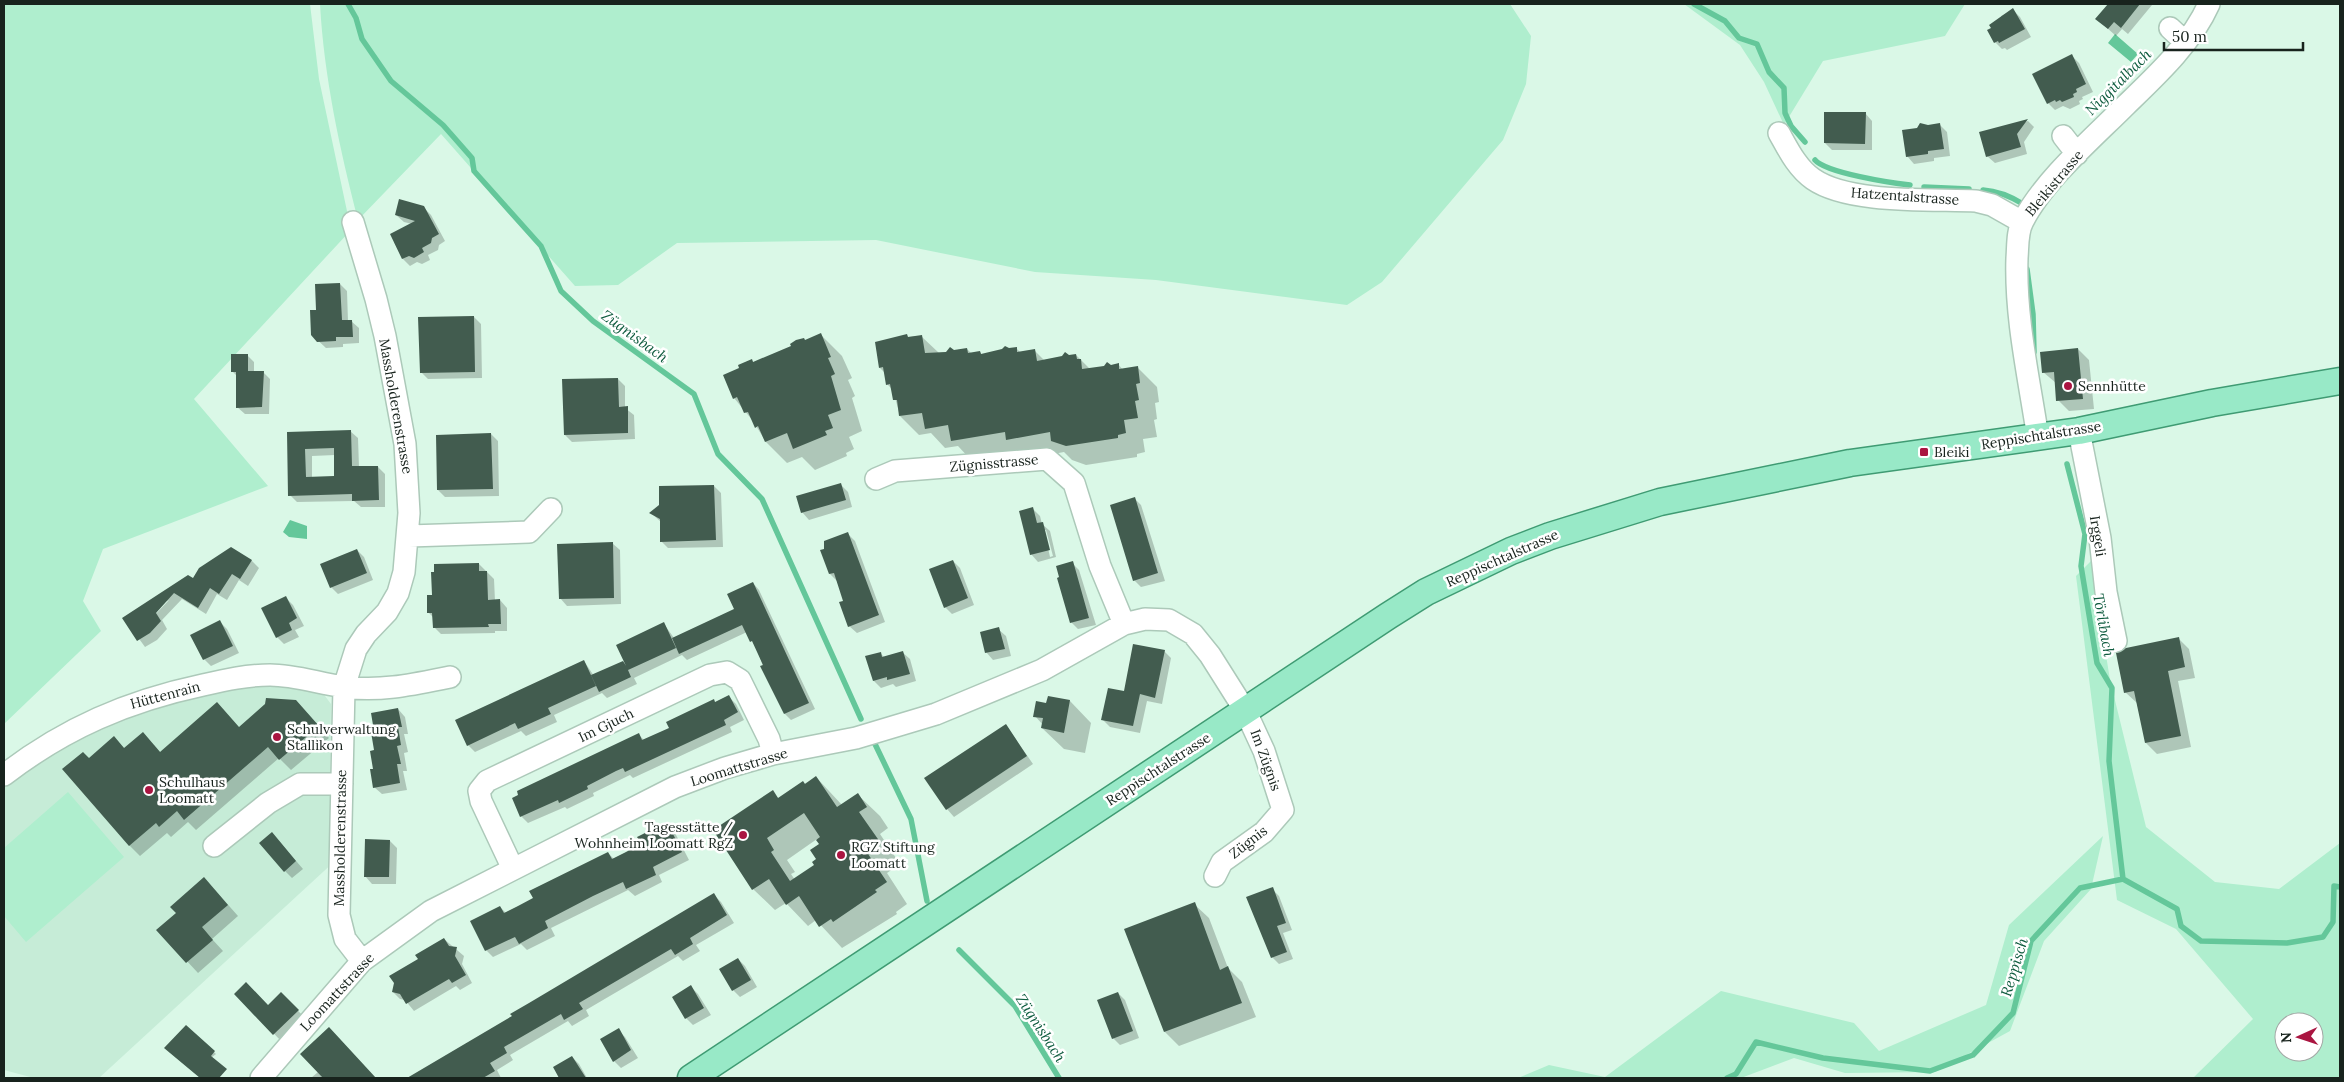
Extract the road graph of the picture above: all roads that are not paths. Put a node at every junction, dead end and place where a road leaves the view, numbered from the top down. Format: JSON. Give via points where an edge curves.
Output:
{"nodes":[{"id":1,"x":2208,"y":5,"type":"edge"},
{"id":2,"x":1779,"y":133,"type":"dead end"},
{"id":3,"x":2063,"y":136,"type":"dead end"},
{"id":4,"x":2077,"y":154,"type":"junction"},
{"id":5,"x":353,"y":222,"type":"dead end"},
{"id":6,"x":2022,"y":222,"type":"junction"},
{"id":7,"x":2340,"y":381,"type":"edge"},
{"id":8,"x":2079,"y":431,"type":"junction"},
{"id":9,"x":2038,"y":438,"type":"junction"},
{"id":10,"x":876,"y":480,"type":"dead end"},
{"id":11,"x":551,"y":509,"type":"dead end"},
{"id":12,"x":409,"y":536,"type":"junction"},
{"id":13,"x":1124,"y":624,"type":"junction"},
{"id":14,"x":2116,"y":641,"type":"dead end"},
{"id":15,"x":450,"y":677,"type":"dead end"},
{"id":16,"x":344,"y":687,"type":"junction"},
{"id":17,"x":1246,"y":712,"type":"junction"},
{"id":18,"x":773,"y":754,"type":"junction"},
{"id":19,"x":4,"y":775,"type":"edge"},
{"id":20,"x":342,"y":784,"type":"junction"},
{"id":21,"x":1283,"y":810,"type":"joint"},
{"id":22,"x":214,"y":846,"type":"dead end"},
{"id":23,"x":513,"y":869,"type":"junction"},
{"id":24,"x":1215,"y":876,"type":"dead end"},
{"id":25,"x":362,"y":961,"type":"junction"},
{"id":26,"x":261,"y":1078,"type":"edge"},
{"id":27,"x":691,"y":1078,"type":"edge"}],
"edges":[{"from":1,"to":4,"type":"street","name":"Bleikistrasse","via":[[2178,35],[2174,58]]},
{"from":2,"to":6,"type":"street","name":"Hatzentalstrasse","via":[[1797,163],[1812,179],[1833,190],[1860,196],[1976,201],[1992,205]]},
{"from":3,"to":4,"type":"street"},
{"from":4,"to":6,"type":"street","name":"Bleikistrasse"},
{"from":5,"to":12,"type":"street","name":"Massholderenstrasse","via":[[380,313],[405,444]]},
{"from":6,"to":9,"type":"street","name":"Bleikistrasse","via":[[2016,282]]},
{"from":7,"to":8,"type":"main road","name":"Reppischtalstrasse"},
{"from":8,"to":9,"type":"main road","name":"Reppischtalstrasse"},
{"from":8,"to":14,"type":"street","name":"Irggeli"},
{"from":9,"to":17,"type":"main road","name":"Reppischtalstrasse","via":[[1885,457],[1783,476],[1660,502],[1550,536],[1426,592]]},
{"from":10,"to":13,"type":"street","name":"Zügnisstrasse","via":[[895,471],[1047,458],[1074,483],[1100,566]]},
{"from":11,"to":12,"type":"street","via":[[529,532]]},
{"from":12,"to":16,"type":"street","name":"Massholderenstrasse","via":[[398,594],[356,649]]},
{"from":13,"to":17,"type":"street","name":"Loomattstrasse","via":[[1145,619],[1168,620],[1193,634]]},
{"from":13,"to":18,"type":"street","name":"Loomattstrasse","via":[[1042,670],[936,714],[856,738]]},
{"from":15,"to":16,"type":"street","name":"Hüttenrain","via":[[382,689]]},
{"from":16,"to":19,"type":"street","name":"Hüttenrain","via":[[300,678],[243,676],[152,696],[67,733]]},
{"from":16,"to":20,"type":"street","name":"Massholderenstrasse"},
{"from":17,"to":21,"type":"street","name":"Im Zügnis","via":[[1264,751]]},
{"from":17,"to":27,"type":"main road","name":"Reppischtalstrasse"},
{"from":18,"to":23,"type":"street","name":"Loomattstrasse","via":[[675,787]]},
{"from":18,"to":23,"type":"street","name":"Im Gjuch","via":[[740,680],[727,672],[710,675],[487,781],[479,791],[481,801]]},
{"from":20,"to":22,"type":"street","via":[[300,784],[268,803]]},
{"from":20,"to":25,"type":"street","name":"Massholderenstrasse","via":[[338,915],[345,939]]},
{"from":21,"to":24,"type":"street","name":"Zügnis","via":[[1264,832],[1222,862]]},
{"from":23,"to":25,"type":"street","name":"Loomattstrasse","via":[[431,911]]},
{"from":25,"to":26,"type":"street","name":"Loomattstrasse"}]}
